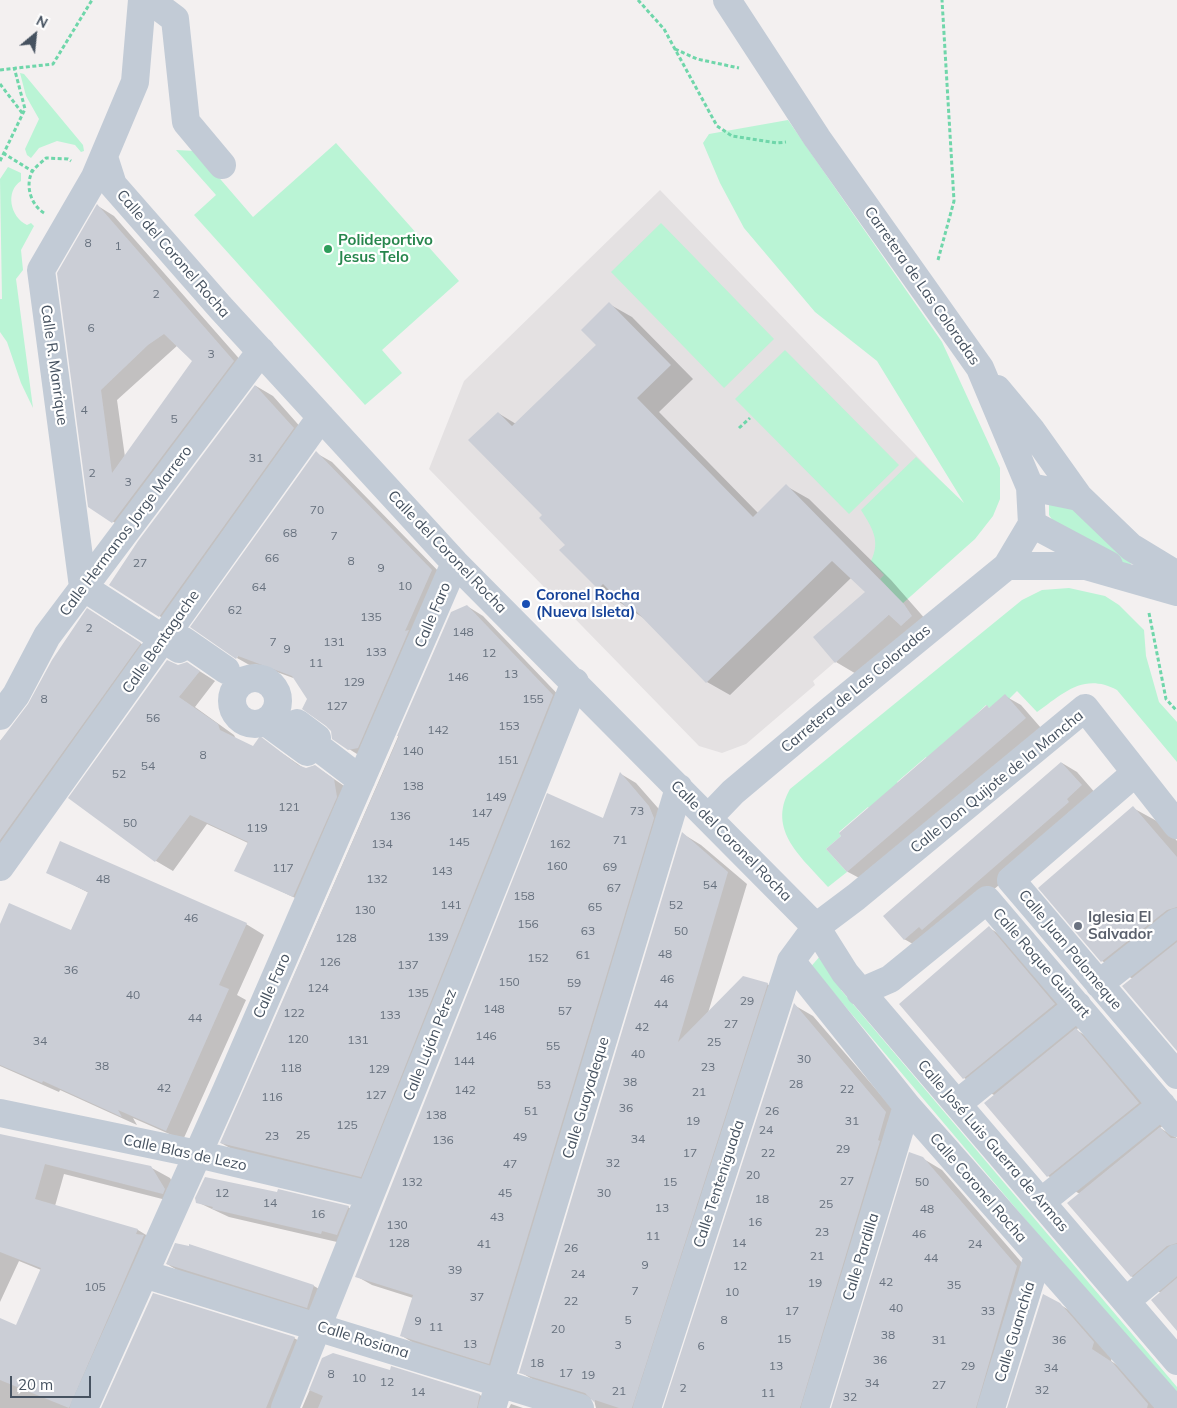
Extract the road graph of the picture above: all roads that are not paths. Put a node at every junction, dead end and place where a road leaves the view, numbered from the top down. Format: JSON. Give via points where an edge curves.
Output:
{"nodes":[{"id":1,"x":142,"y":0,"type":"edge"},
{"id":2,"x":150,"y":0,"type":"edge"},
{"id":3,"x":727,"y":0,"type":"edge"},
{"id":4,"x":222,"y":165,"type":"dead end"},
{"id":5,"x":99,"y":167,"type":"junction"},
{"id":6,"x":261,"y":351,"type":"junction"},
{"id":7,"x":980,"y":368,"type":"junction"},
{"id":8,"x":321,"y":416,"type":"junction"},
{"id":9,"x":1030,"y":487,"type":"junction"},
{"id":10,"x":1079,"y":497,"type":"junction"},
{"id":11,"x":1032,"y":524,"type":"junction"},
{"id":12,"x":455,"y":563,"type":"junction"},
{"id":13,"x":1007,"y":566,"type":"junction"},
{"id":14,"x":1177,"y":575,"type":"edge"},
{"id":15,"x":1144,"y":583,"type":"junction"},
{"id":16,"x":83,"y":587,"type":"junction"},
{"id":17,"x":1177,"y":592,"type":"edge"},
{"id":18,"x":179,"y":653,"type":"junction"},
{"id":19,"x":575,"y":682,"type":"junction"},
{"id":20,"x":0,"y":716,"type":"edge"},
{"id":21,"x":1134,"y":774,"type":"junction"},
{"id":22,"x":362,"y":780,"type":"junction"},
{"id":23,"x":679,"y":788,"type":"junction"},
{"id":24,"x":709,"y":817,"type":"junction"},
{"id":25,"x":1177,"y":826,"type":"edge"},
{"id":26,"x":0,"y":867,"type":"edge"},
{"id":27,"x":1177,"y":922,"type":"edge"},
{"id":28,"x":816,"y":926,"type":"junction"},
{"id":29,"x":791,"y":961,"type":"junction"},
{"id":30,"x":1099,"y":984,"type":"junction"},
{"id":31,"x":860,"y":992,"type":"junction"},
{"id":32,"x":1078,"y":1006,"type":"junction"},
{"id":33,"x":1177,"y":1076,"type":"edge"},
{"id":34,"x":957,"y":1104,"type":"junction"},
{"id":35,"x":908,"y":1106,"type":"junction"},
{"id":36,"x":0,"y":1113,"type":"edge"},
{"id":37,"x":1169,"y":1114,"type":"edge"},
{"id":38,"x":197,"y":1154,"type":"junction"},
{"id":39,"x":370,"y":1195,"type":"junction"},
{"id":40,"x":1041,"y":1202,"type":"junction"},
{"id":41,"x":1038,"y":1256,"type":"junction"},
{"id":42,"x":1177,"y":1258,"type":"edge"},
{"id":43,"x":144,"y":1274,"type":"junction"},
{"id":44,"x":1126,"y":1301,"type":"junction"},
{"id":45,"x":319,"y":1327,"type":"junction"},
{"id":46,"x":1177,"y":1360,"type":"edge"},
{"id":47,"x":500,"y":1382,"type":"junction"},
{"id":48,"x":1166,"y":1404,"type":"edge"},
{"id":49,"x":84,"y":1408,"type":"edge"},
{"id":50,"x":285,"y":1408,"type":"edge"},
{"id":51,"x":492,"y":1408,"type":"edge"},
{"id":52,"x":580,"y":1408,"type":"edge"},
{"id":53,"x":647,"y":1408,"type":"edge"},
{"id":54,"x":815,"y":1408,"type":"edge"},
{"id":55,"x":991,"y":1408,"type":"edge"}],
"edges":[{"from":1,"to":5,"type":"street","name":"Calle R. Manrique","via":[[135,82]]},
{"from":2,"to":4,"type":"street","via":[[174,19],[186,122]]},
{"from":3,"to":7,"type":"street","name":"Carretera de Las Coloradas","via":[[817,138]]},
{"from":5,"to":6,"type":"street","name":"Calle del Coronel Rocha"},
{"from":5,"to":16,"type":"street","name":"Calle R. Manrique","via":[[41,270]]},
{"from":6,"to":8,"type":"street","name":"Calle del Coronel Rocha"},
{"from":6,"to":16,"type":"street","name":"Calle Hermanos Jorge Marrero"},
{"from":7,"to":9,"type":"street","name":"Carretera de Las Coloradas"},
{"from":7,"to":10,"type":"street","via":[[1032,431]]},
{"from":8,"to":12,"type":"street","name":"Calle del Coronel Rocha"},
{"from":8,"to":18,"type":"street","name":"Calle Bentagache"},
{"from":9,"to":10,"type":"street"},
{"from":9,"to":11,"type":"street","name":"Carretera de Las Coloradas"},
{"from":10,"to":14,"type":"street","via":[[1131,547]]},
{"from":11,"to":13,"type":"street","name":"Carretera de Las Coloradas"},
{"from":11,"to":15,"type":"street"},
{"from":12,"to":19,"type":"street","name":"Calle del Coronel Rocha"},
{"from":12,"to":22,"type":"street","name":"Calle Faro"},
{"from":13,"to":15,"type":"street","via":[[1086,566]]},
{"from":13,"to":24,"type":"street","name":"Carretera de Las Coloradas","via":[[824,715],[733,792]]},
{"from":15,"to":17,"type":"street"},
{"from":16,"to":18,"type":"street"},
{"from":16,"to":20,"type":"street","name":"Calle Hermanos Jorge Marrero","via":[[47,636],[16,695]]},
{"from":18,"to":22,"type":"street","via":[[184,642],[228,678],[233,708],[242,720],[291,728]]},
{"from":18,"to":26,"type":"street","name":"Calle Bentagache"},
{"from":19,"to":23,"type":"street","name":"Calle del Coronel Rocha"},
{"from":19,"to":39,"type":"street","name":"Calle Luján Pérez"},
{"from":21,"to":25,"type":"street","name":"Calle Don Quijote de la Mancha"},
{"from":21,"to":28,"type":"street","name":"Calle Don Quijote de la Mancha","via":[[1084,708],[846,905]]},
{"from":21,"to":30,"type":"street","name":"Calle Juan Palomeque","via":[[1011,880]]},
{"from":22,"to":38,"type":"street","name":"Calle Faro"},
{"from":23,"to":24,"type":"street","name":"Calle del Coronel Rocha"},
{"from":23,"to":47,"type":"street","name":"Calle Guayadeque"},
{"from":24,"to":28,"type":"street","name":"Calle del Coronel Rocha"},
{"from":27,"to":30,"type":"street"},
{"from":28,"to":29,"type":"street","name":"Calle Tenteniguada"},
{"from":28,"to":31,"type":"street","name":"Calle José Luis Guerra de Armas"},
{"from":29,"to":35,"type":"street","name":"Calle Coronel Rocha"},
{"from":29,"to":53,"type":"street","name":"Calle Tenteniguada"},
{"from":30,"to":33,"type":"street","name":"Calle Juan Palomeque"},
{"from":31,"to":32,"type":"street","name":"Calle Roque Guinart","via":[[890,979],[987,900]]},
{"from":31,"to":34,"type":"street","name":"Calle José Luis Guerra de Armas"},
{"from":32,"to":34,"type":"street"},
{"from":32,"to":37,"type":"street","name":"Calle Roque Guinart"},
{"from":34,"to":40,"type":"street","name":"Calle José Luis Guerra de Armas"},
{"from":35,"to":41,"type":"street","name":"Calle Coronel Rocha"},
{"from":35,"to":54,"type":"street","name":"Calle Pardilla"},
{"from":36,"to":38,"type":"street","name":"Calle Blas de Lezo"},
{"from":37,"to":40,"type":"street"},
{"from":38,"to":39,"type":"street","name":"Calle Blas de Lezo"},
{"from":38,"to":43,"type":"street","name":"Calle Faro"},
{"from":39,"to":45,"type":"street","name":"Calle Luján Pérez"},
{"from":40,"to":44,"type":"street","name":"Calle José Luis Guerra de Armas"},
{"from":41,"to":48,"type":"street","name":"Calle Coronel Rocha"},
{"from":41,"to":55,"type":"street","name":"Calle Guanchía"},
{"from":42,"to":44,"type":"street"},
{"from":43,"to":45,"type":"street","name":"Calle Rosiana"},
{"from":43,"to":49,"type":"street","name":"Calle Faro"},
{"from":44,"to":46,"type":"street","name":"Calle José Luis Guerra de Armas"},
{"from":45,"to":47,"type":"street","name":"Calle Rosiana"},
{"from":45,"to":50,"type":"street","name":"Calle Luján Pérez"},
{"from":47,"to":51,"type":"street","name":"Calle Guayadeque"},
{"from":47,"to":52,"type":"street","name":"Calle Rosiana"}]}
